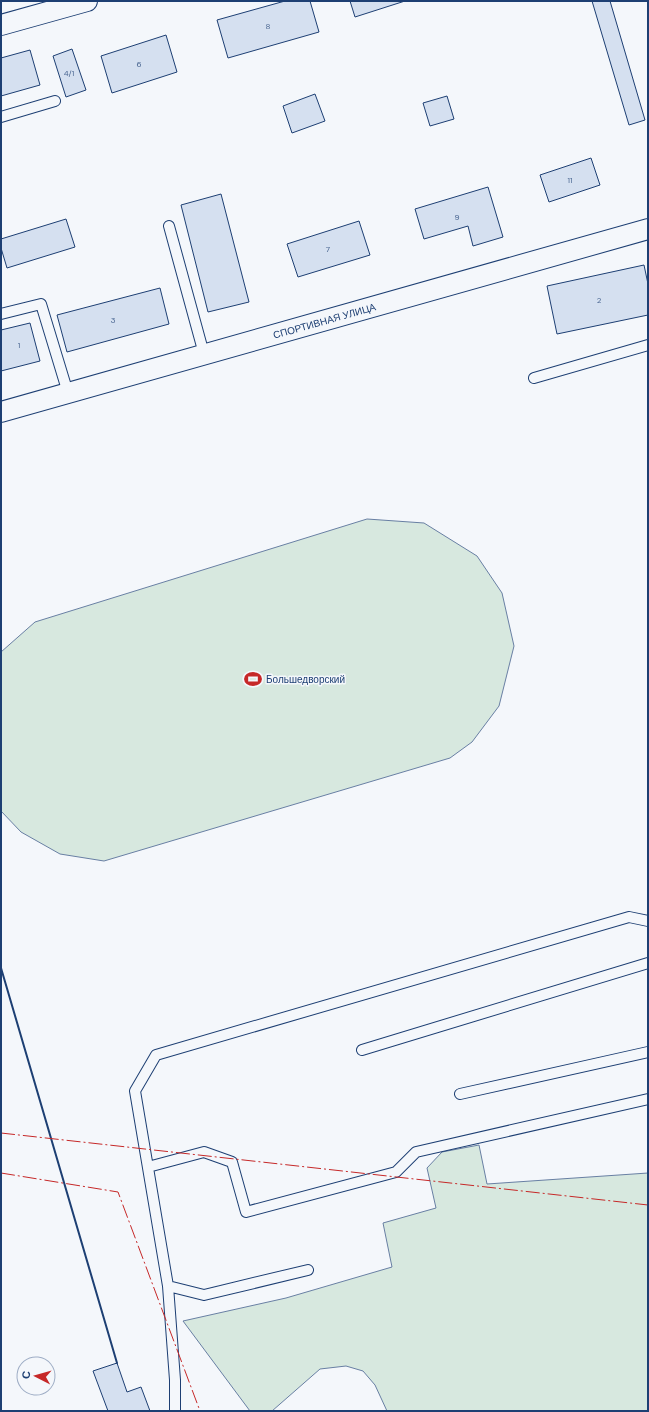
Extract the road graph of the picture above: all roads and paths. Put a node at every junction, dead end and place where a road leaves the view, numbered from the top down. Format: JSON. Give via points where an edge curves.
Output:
{"nodes":[{"id":1,"x":87,"y":1,"type":"edge"},
{"id":2,"x":1,"y":25,"type":"edge"},
{"id":3,"x":55,"y":101,"type":"dead end"},
{"id":4,"x":1,"y":118,"type":"edge"},
{"id":5,"x":169,"y":226,"type":"dead end"},
{"id":6,"x":648,"y":229,"type":"edge"},
{"id":7,"x":1,"y":314,"type":"edge"},
{"id":8,"x":648,"y":346,"type":"edge"},
{"id":9,"x":204,"y":354,"type":"junction"},
{"id":10,"x":534,"y":378,"type":"dead end"},
{"id":11,"x":68,"y":393,"type":"junction"},
{"id":12,"x":1,"y":412,"type":"edge"},
{"id":13,"x":648,"y":921,"type":"edge"},
{"id":14,"x":648,"y":963,"type":"edge"},
{"id":15,"x":362,"y":1050,"type":"dead end"},
{"id":16,"x":648,"y":1052,"type":"edge"},
{"id":17,"x":460,"y":1094,"type":"dead end"},
{"id":18,"x":648,"y":1099,"type":"edge"},
{"id":19,"x":148,"y":1167,"type":"junction"},
{"id":20,"x":308,"y":1270,"type":"dead end"},
{"id":21,"x":168,"y":1286,"type":"junction"},
{"id":22,"x":175,"y":1411,"type":"edge"}],
"edges":[{"from":1,"to":2,"type":"street"},
{"from":3,"to":4,"type":"lane"},
{"from":5,"to":9,"type":"lane"},
{"from":6,"to":9,"type":"street","name":"СПОРТИВНАЯ УЛИЦА"},
{"from":7,"to":11,"type":"lane","via":[[41,304]]},
{"from":8,"to":10,"type":"lane"},
{"from":9,"to":11,"type":"street","name":"СПОРТИВНАЯ УЛИЦА"},
{"from":11,"to":12,"type":"street","name":"СПОРТИВНАЯ УЛИЦА"},
{"from":13,"to":19,"type":"lane","via":[[629,917],[156,1055],[135,1091]]},
{"from":14,"to":15,"type":"lane"},
{"from":16,"to":17,"type":"lane"},
{"from":18,"to":19,"type":"lane","via":[[416,1152],[396,1172],[246,1212],[232,1162],[204,1152]]},
{"from":19,"to":21,"type":"lane"},
{"from":20,"to":21,"type":"lane","via":[[204,1295]]},
{"from":21,"to":22,"type":"lane"}]}
